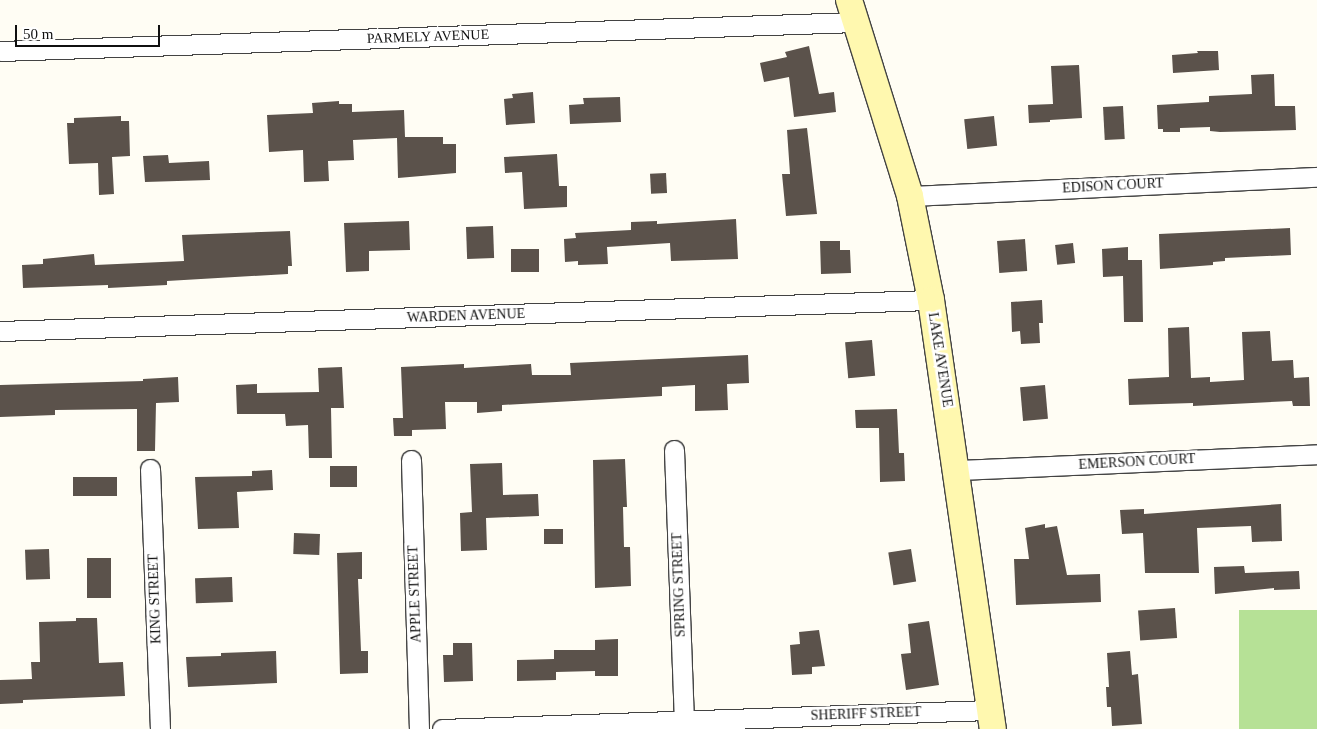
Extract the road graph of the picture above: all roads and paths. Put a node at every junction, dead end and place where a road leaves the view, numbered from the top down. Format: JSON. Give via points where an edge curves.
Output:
{"nodes":[{"id":1,"x":853,"y":11,"type":"edge"},
{"id":2,"x":0,"y":51,"type":"edge"},
{"id":3,"x":1317,"y":177,"type":"edge"},
{"id":4,"x":910,"y":196,"type":"junction"},
{"id":5,"x":931,"y":300,"type":"junction"},
{"id":6,"x":0,"y":331,"type":"edge"},
{"id":7,"x":674,"y":450,"type":"dead end"},
{"id":8,"x":1317,"y":454,"type":"edge"},
{"id":9,"x":411,"y":460,"type":"dead end"},
{"id":10,"x":150,"y":469,"type":"dead end"},
{"id":11,"x":957,"y":470,"type":"junction"},
{"id":12,"x":992,"y":719,"type":"edge"},
{"id":13,"x":684,"y":720,"type":"junction"},
{"id":14,"x":160,"y":729,"type":"edge"},
{"id":15,"x":419,"y":729,"type":"edge"},
{"id":16,"x":442,"y":729,"type":"edge"}],
"edges":[{"from":1,"to":2,"type":"street","name":"PARMELY AVENUE"},
{"from":1,"to":4,"type":"street","name":"LAKE AVENUE"},
{"from":3,"to":4,"type":"street","name":"EDISON COURT"},
{"from":4,"to":5,"type":"street","name":"LAKE AVENUE"},
{"from":5,"to":6,"type":"street","name":"WARDEN AVENUE"},
{"from":5,"to":11,"type":"street","name":"LAKE AVENUE"},
{"from":7,"to":13,"type":"street","name":"SPRING STREET"},
{"from":8,"to":11,"type":"street","name":"EMERSON COURT"},
{"from":9,"to":15,"type":"street","name":"APPLE STREET"},
{"from":10,"to":14,"type":"street","name":"KING STREET"},
{"from":11,"to":12,"type":"street","name":"LAKE AVENUE"},
{"from":12,"to":13,"type":"street","name":"SHERIFF STREET"},
{"from":13,"to":16,"type":"street","name":"SHERIFF STREET"}]}
